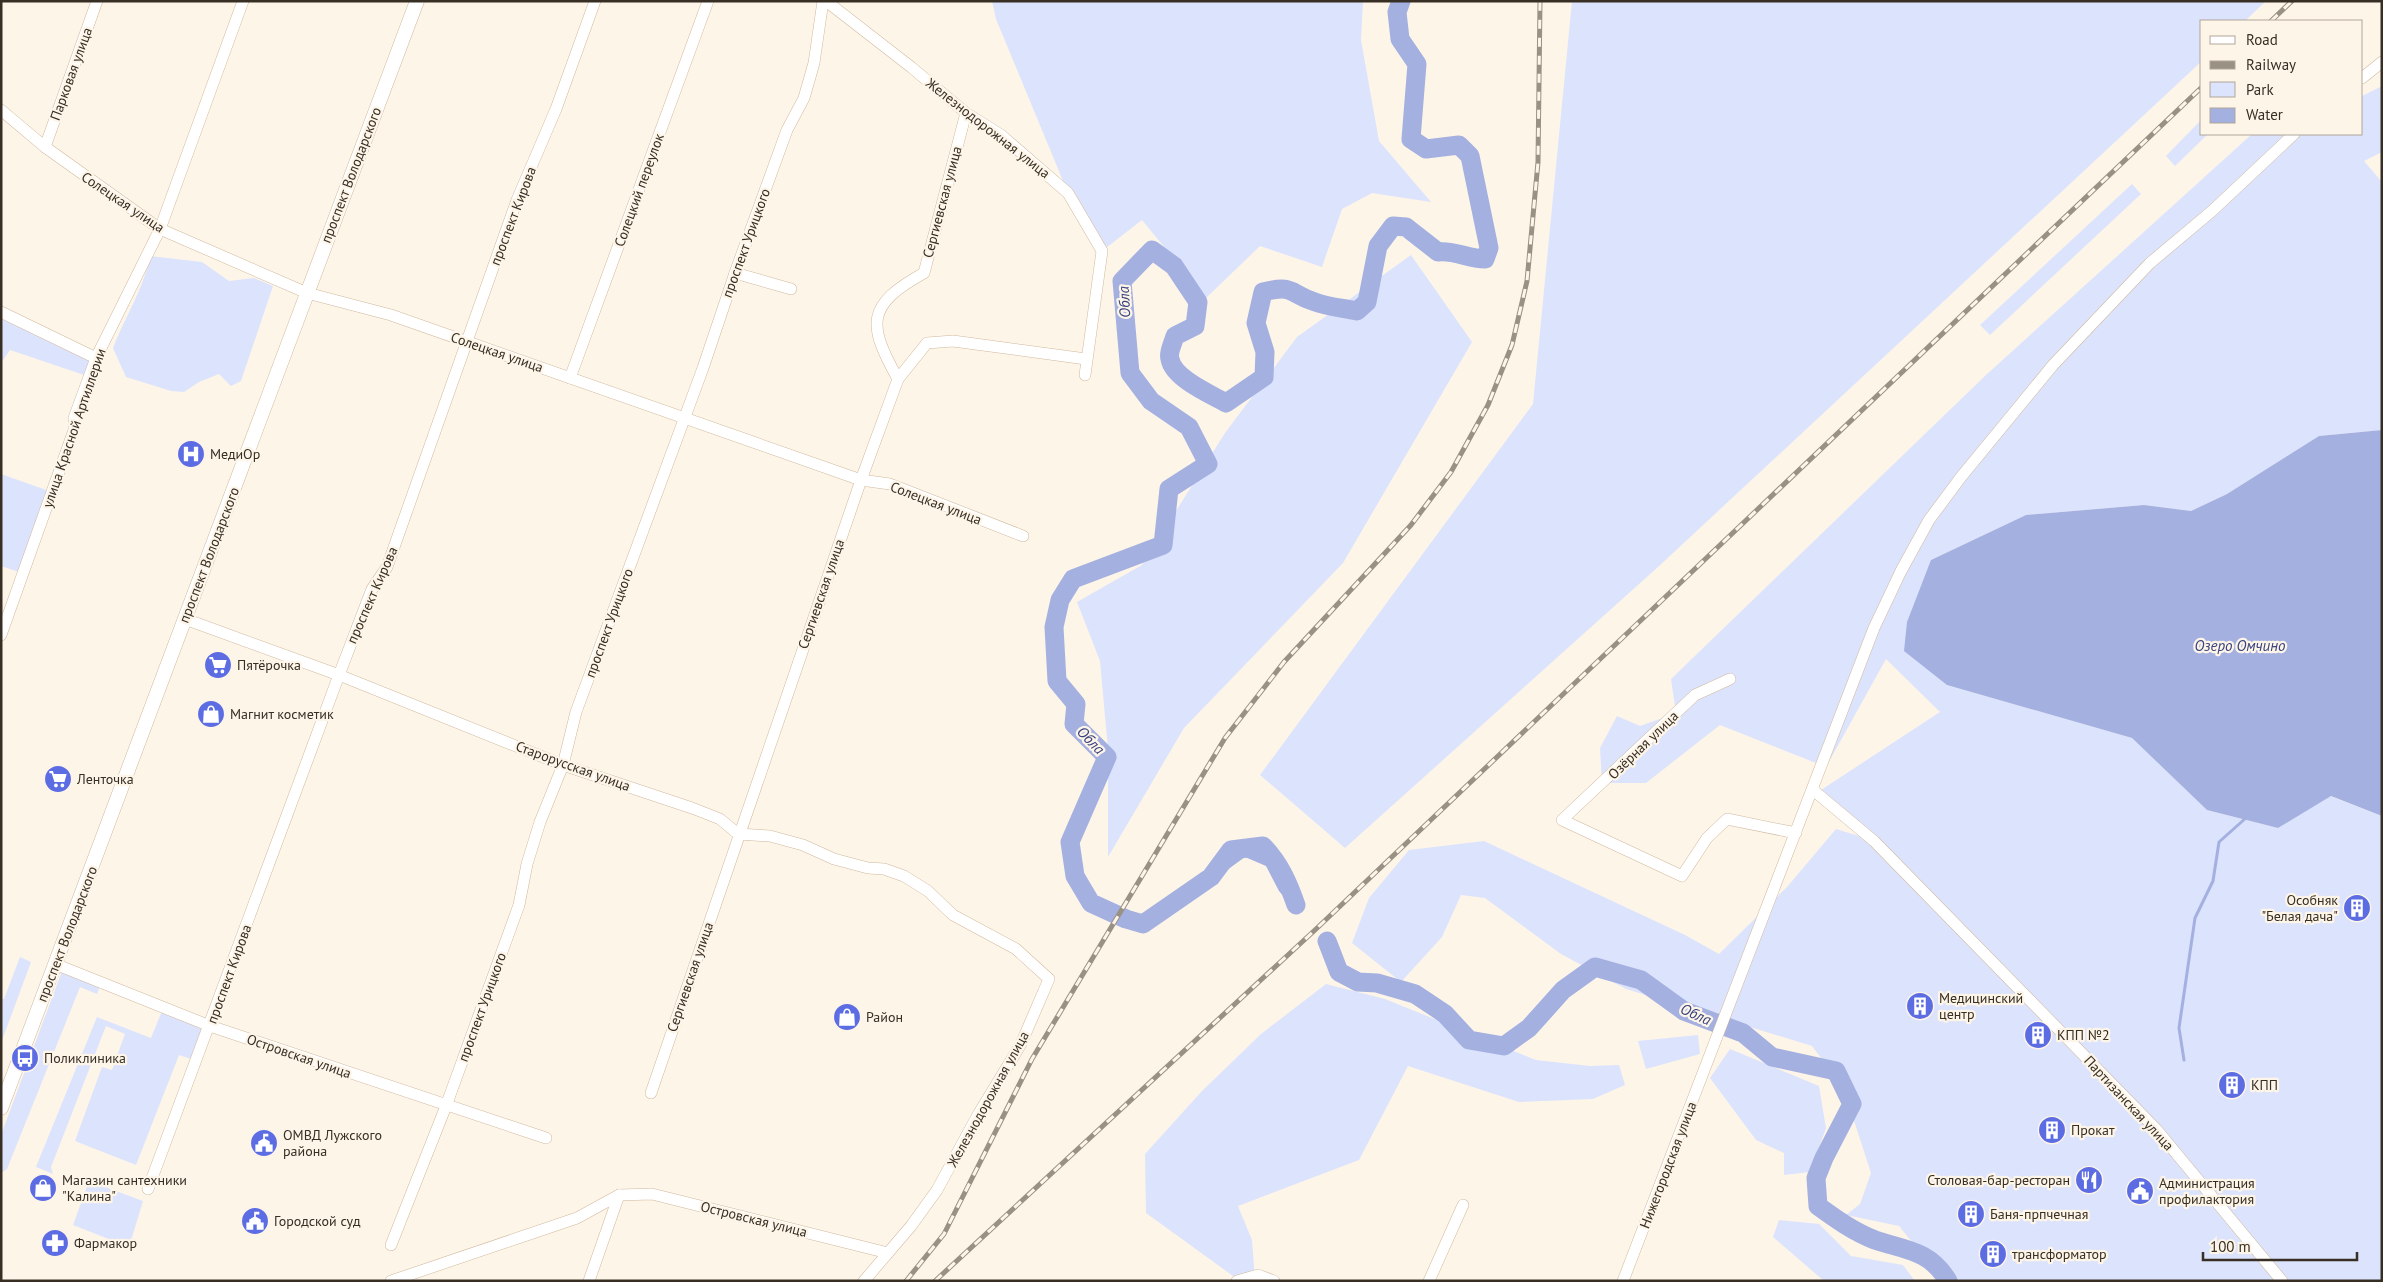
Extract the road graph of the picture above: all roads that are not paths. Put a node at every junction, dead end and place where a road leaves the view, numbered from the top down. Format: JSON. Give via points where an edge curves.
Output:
{"nodes":[{"id":1,"x":97,"y":1,"type":"edge"},
{"id":2,"x":243,"y":1,"type":"edge"},
{"id":3,"x":417,"y":1,"type":"edge"},
{"id":4,"x":595,"y":1,"type":"edge"},
{"id":5,"x":708,"y":1,"type":"edge"},
{"id":6,"x":825,"y":1,"type":"edge"},
{"id":7,"x":2382,"y":62,"type":"edge"},
{"id":8,"x":2363,"y":77,"type":"edge"},
{"id":9,"x":1,"y":110,"type":"edge"},
{"id":10,"x":966,"y":113,"type":"junction"},
{"id":11,"x":2293,"y":135,"type":"edge"},
{"id":12,"x":45,"y":147,"type":"junction"},
{"id":13,"x":160,"y":229,"type":"junction"},
{"id":14,"x":735,"y":273,"type":"junction"},
{"id":15,"x":791,"y":289,"type":"dead end"},
{"id":16,"x":307,"y":293,"type":"junction"},
{"id":17,"x":1,"y":312,"type":"edge"},
{"id":18,"x":467,"y":342,"type":"junction"},
{"id":19,"x":96,"y":358,"type":"junction"},
{"id":20,"x":1086,"y":360,"type":"junction"},
{"id":21,"x":1085,"y":375,"type":"dead end"},
{"id":22,"x":570,"y":378,"type":"junction"},
{"id":23,"x":898,"y":379,"type":"junction"},
{"id":24,"x":683,"y":419,"type":"junction"},
{"id":25,"x":861,"y":480,"type":"junction"},
{"id":26,"x":1023,"y":536,"type":"dead end"},
{"id":27,"x":185,"y":620,"type":"junction"},
{"id":28,"x":1,"y":636,"type":"edge"},
{"id":29,"x":339,"y":675,"type":"junction"},
{"id":30,"x":1730,"y":678,"type":"dead end"},
{"id":31,"x":563,"y":765,"type":"junction"},
{"id":32,"x":1813,"y":790,"type":"junction"},
{"id":33,"x":1796,"y":833,"type":"junction"},
{"id":34,"x":738,"y":834,"type":"junction"},
{"id":35,"x":55,"y":964,"type":"junction"},
{"id":36,"x":210,"y":1026,"type":"junction"},
{"id":37,"x":650,"y":1093,"type":"dead end"},
{"id":38,"x":446,"y":1106,"type":"junction"},
{"id":39,"x":1,"y":1108,"type":"edge"},
{"id":40,"x":546,"y":1138,"type":"dead end"},
{"id":41,"x":148,"y":1189,"type":"dead end"},
{"id":42,"x":619,"y":1195,"type":"junction"},
{"id":43,"x":1463,"y":1205,"type":"dead end"},
{"id":44,"x":391,"y":1245,"type":"dead end"},
{"id":45,"x":888,"y":1253,"type":"junction"},
{"id":46,"x":1237,"y":1280,"type":"edge"},
{"id":47,"x":391,"y":1281,"type":"edge"},
{"id":48,"x":589,"y":1281,"type":"edge"},
{"id":49,"x":864,"y":1281,"type":"edge"},
{"id":50,"x":1274,"y":1281,"type":"edge"},
{"id":51,"x":1429,"y":1281,"type":"edge"},
{"id":52,"x":1623,"y":1281,"type":"edge"},
{"id":53,"x":2282,"y":1281,"type":"edge"}],
"edges":[{"from":1,"to":12,"type":"street","name":"Парковая улица"},
{"from":2,"to":13,"type":"street","name":"улица Красной Артиллерии"},
{"from":3,"to":16,"type":"main road","name":"проспект Володарского"},
{"from":4,"to":18,"type":"street","name":"проспект Кирова","via":[[556,109],[517,200]]},
{"from":5,"to":22,"type":"street","name":"Солецкий переулок"},
{"from":6,"to":10,"type":"street","name":"Железнодорожная улица"},
{"from":6,"to":14,"type":"street","name":"проспект Урицкого","via":[[804,98],[787,130]]},
{"from":7,"to":8,"type":"street"},
{"from":9,"to":12,"type":"street","name":"Солецкая улица"},
{"from":10,"to":20,"type":"street","name":"Железнодорожная улица","via":[[1000,134],[1068,193],[1102,250]]},
{"from":10,"to":23,"type":"street","name":"Сергиевская улица","via":[[924,273],[898,288],[883,302],[876,330],[881,349]]},
{"from":11,"to":32,"type":"street","via":[[2212,211],[2150,263],[2053,365],[1940,506],[1901,570],[1874,628]]},
{"from":12,"to":13,"type":"street","name":"Солецкая улица"},
{"from":13,"to":16,"type":"street","name":"Солецкая улица"},
{"from":13,"to":19,"type":"street","name":"улица Красной Артиллерии"},
{"from":14,"to":15,"type":"street"},
{"from":14,"to":24,"type":"street","name":"проспект Урицкого"},
{"from":16,"to":18,"type":"street","name":"Солецкая улица","via":[[392,315]]},
{"from":16,"to":27,"type":"main road","name":"проспект Володарского"},
{"from":17,"to":19,"type":"street"},
{"from":18,"to":22,"type":"street","name":"Солецкая улица"},
{"from":18,"to":29,"type":"street","name":"проспект Кирова","via":[[387,567],[372,588]]},
{"from":19,"to":28,"type":"street","name":"улица Красной Артиллерии"},
{"from":20,"to":21,"type":"street","name":"Железнодорожная улица"},
{"from":20,"to":23,"type":"street","via":[[953,341],[927,343]]},
{"from":22,"to":24,"type":"street","name":"Солецкая улица"},
{"from":23,"to":25,"type":"street","name":"Сергиевская улица"},
{"from":24,"to":25,"type":"street","name":"Солецкая улица"},
{"from":24,"to":31,"type":"street","name":"проспект Урицкого","via":[[576,712]]},
{"from":25,"to":26,"type":"street","name":"Солецкая улица","via":[[890,484]]},
{"from":25,"to":34,"type":"street","name":"Сергиевская улица"},
{"from":27,"to":29,"type":"street","name":"Старорусская улица"},
{"from":27,"to":35,"type":"main road","name":"проспект Володарского"},
{"from":29,"to":31,"type":"street","name":"Старорусская улица"},
{"from":29,"to":36,"type":"street","name":"проспект Кирова"},
{"from":30,"to":33,"type":"street","name":"Озёрная улица","via":[[1694,695],[1562,820],[1682,876],[1707,838],[1727,819]]},
{"from":31,"to":34,"type":"street","name":"Старорусская улица","via":[[720,819]]},
{"from":31,"to":38,"type":"street","name":"проспект Урицкого","via":[[540,822],[519,905]]},
{"from":32,"to":33,"type":"street"},
{"from":32,"to":53,"type":"street","name":"Партизанская улица","via":[[1874,841],[2150,1122]]},
{"from":33,"to":52,"type":"street","name":"Нижегородская улица"},
{"from":34,"to":37,"type":"street","name":"Сергиевская улица"},
{"from":34,"to":45,"type":"street","name":"Железнодорожная улица","via":[[770,836],[834,858],[904,876],[928,891],[953,915],[1016,949],[1049,979],[1020,1044],[937,1190]]},
{"from":35,"to":36,"type":"street","name":"Островская улица"},
{"from":35,"to":39,"type":"main road","name":"проспект Володарского"},
{"from":36,"to":38,"type":"street","name":"Островская улица"},
{"from":36,"to":41,"type":"street","name":"проспект Кирова"},
{"from":38,"to":40,"type":"street","name":"Островская улица"},
{"from":38,"to":44,"type":"street","name":"проспект Урицкого"},
{"from":42,"to":45,"type":"street","name":"Островская улица","via":[[652,1194]]},
{"from":42,"to":47,"type":"street","via":[[577,1218]]},
{"from":42,"to":48,"type":"street"},
{"from":43,"to":51,"type":"street"},
{"from":45,"to":49,"type":"street","name":"Железнодорожная улица"},
{"from":46,"to":50,"type":"street","via":[[1258,1275]]}]}
